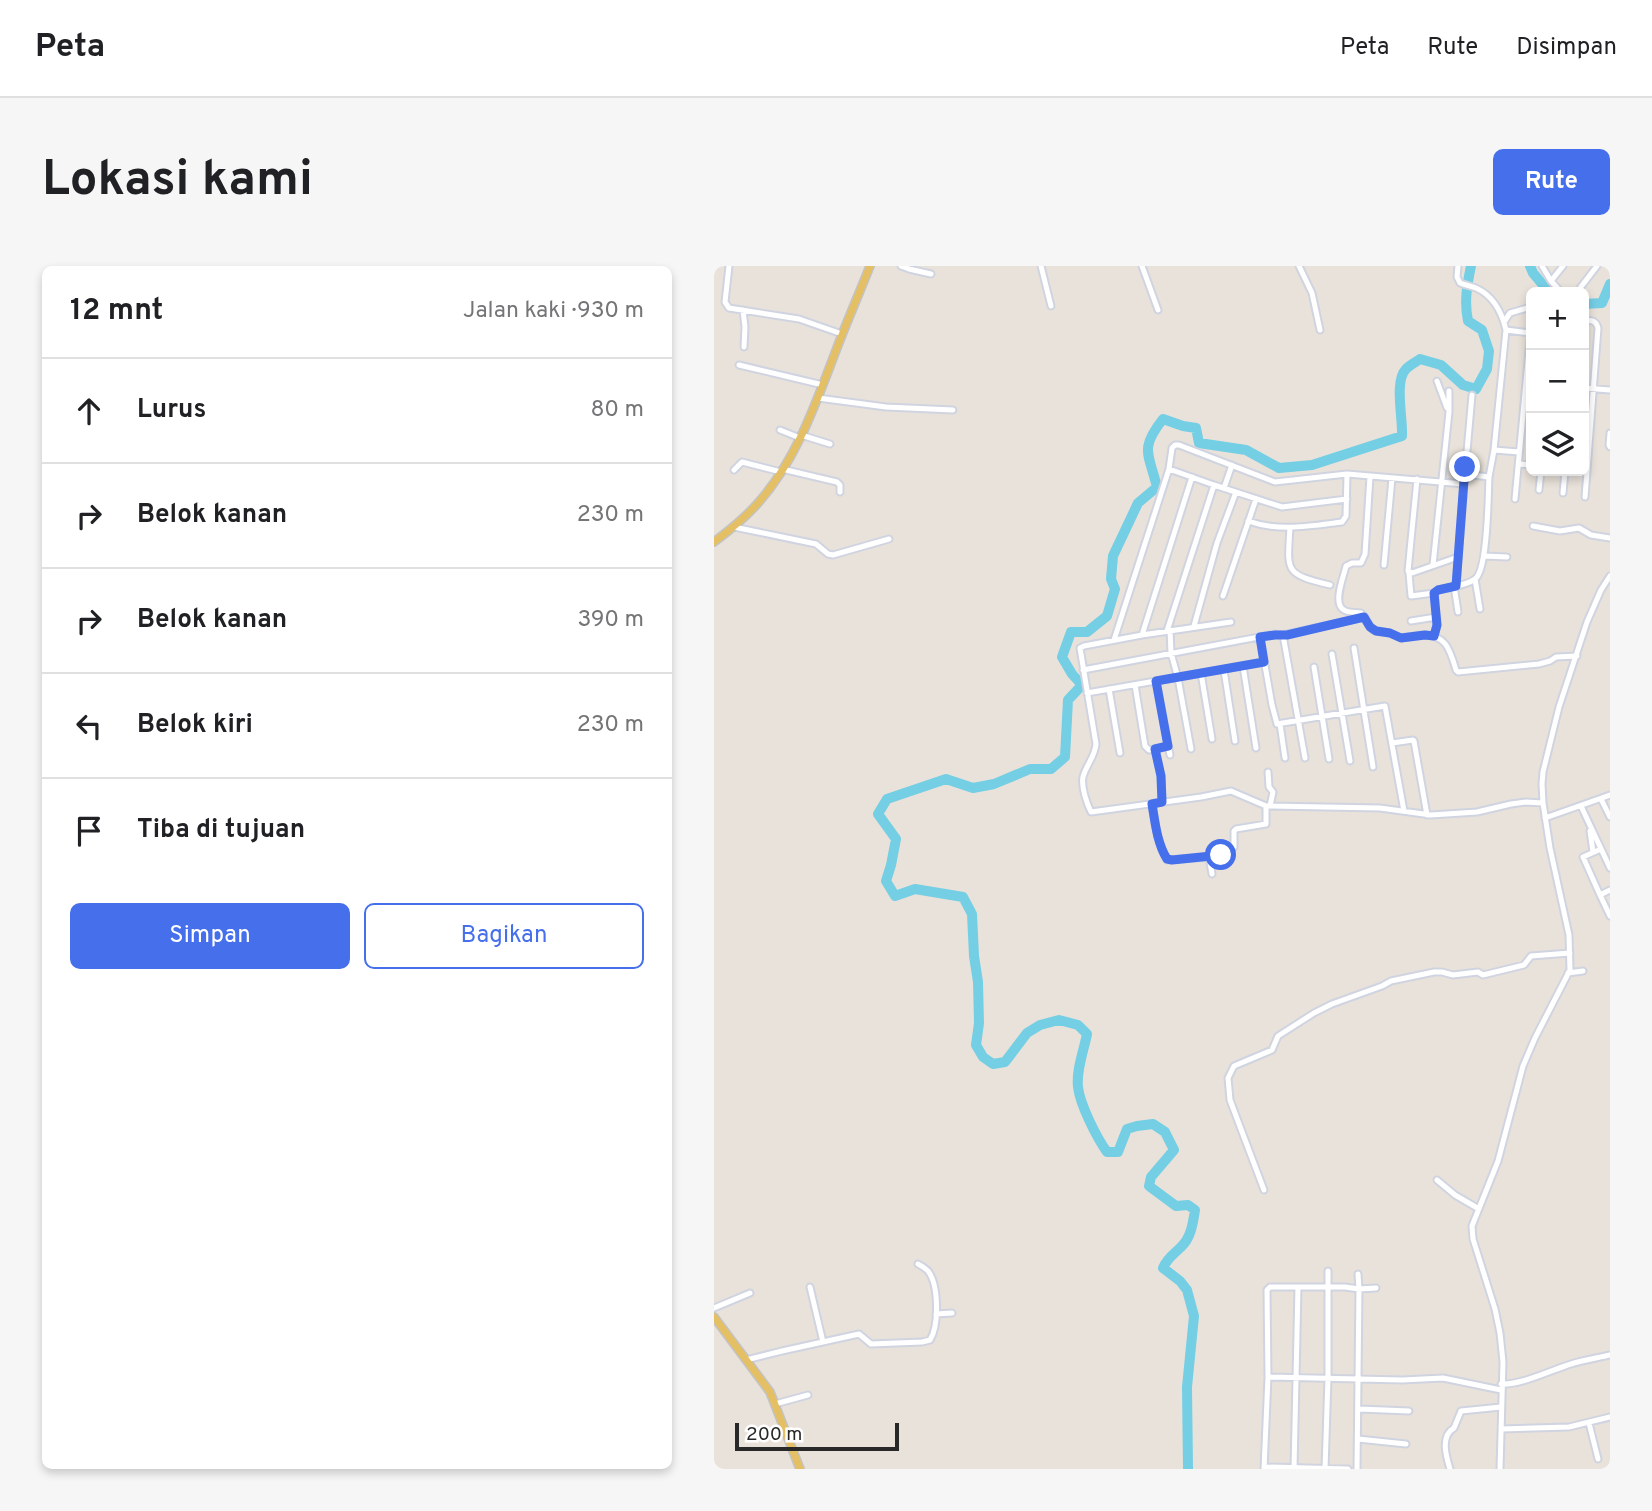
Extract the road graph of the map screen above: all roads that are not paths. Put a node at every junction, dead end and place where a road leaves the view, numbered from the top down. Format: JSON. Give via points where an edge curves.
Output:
{"nodes":[{"id":1,"x":729,"y":266,"type":"edge"},
{"id":2,"x":870,"y":266,"type":"edge"},
{"id":3,"x":901,"y":266,"type":"edge"},
{"id":4,"x":1041,"y":266,"type":"edge"},
{"id":5,"x":1142,"y":266,"type":"edge"},
{"id":6,"x":1298,"y":266,"type":"edge"},
{"id":7,"x":1458,"y":266,"type":"edge"},
{"id":8,"x":1542,"y":266,"type":"edge"},
{"id":9,"x":1563,"y":266,"type":"edge"},
{"id":10,"x":1597,"y":266,"type":"edge"},
{"id":11,"x":931,"y":274,"type":"dead end"},
{"id":12,"x":1551,"y":281,"type":"junction"},
{"id":13,"x":1556,"y":287,"type":"edge"},
{"id":14,"x":1581,"y":287,"type":"edge"},
{"id":15,"x":1051,"y":306,"type":"dead end"},
{"id":16,"x":1526,"y":308,"type":"edge"},
{"id":17,"x":743,"y":310,"type":"junction"},
{"id":18,"x":1158,"y":310,"type":"dead end"},
{"id":19,"x":1589,"y":320,"type":"edge"},
{"id":20,"x":1504,"y":322,"type":"junction"},
{"id":21,"x":1320,"y":330,"type":"dead end"},
{"id":22,"x":1506,"y":330,"type":"junction"},
{"id":23,"x":1526,"y":332,"type":"edge"},
{"id":24,"x":842,"y":334,"type":"junction"},
{"id":25,"x":744,"y":347,"type":"dead end"},
{"id":26,"x":739,"y":365,"type":"dead end"},
{"id":27,"x":1437,"y":382,"type":"dead end"},
{"id":28,"x":823,"y":385,"type":"junction"},
{"id":29,"x":1589,"y":389,"type":"edge"},
{"id":30,"x":1593,"y":389,"type":"junction"},
{"id":31,"x":1610,"y":390,"type":"edge"},
{"id":32,"x":1449,"y":391,"type":"dead end"},
{"id":33,"x":1472,"y":395,"type":"dead end"},
{"id":34,"x":818,"y":398,"type":"junction"},
{"id":35,"x":1526,"y":406,"type":"edge"},
{"id":36,"x":953,"y":411,"type":"dead end"},
{"id":37,"x":1449,"y":412,"type":"junction"},
{"id":38,"x":780,"y":430,"type":"dead end"},
{"id":39,"x":1610,"y":433,"type":"edge"},
{"id":40,"x":801,"y":436,"type":"junction"},
{"id":41,"x":830,"y":444,"type":"dead end"},
{"id":42,"x":1589,"y":444,"type":"edge"},
{"id":43,"x":1610,"y":447,"type":"edge"},
{"id":44,"x":1494,"y":450,"type":"junction"},
{"id":45,"x":1520,"y":452,"type":"junction"},
{"id":46,"x":1519,"y":464,"type":"junction"},
{"id":47,"x":1233,"y":465,"type":"junction"},
{"id":48,"x":1526,"y":465,"type":"edge"},
{"id":49,"x":1170,"y":468,"type":"junction"},
{"id":50,"x":733,"y":470,"type":"dead end"},
{"id":51,"x":782,"y":471,"type":"junction"},
{"id":52,"x":1347,"y":474,"type":"junction"},
{"id":53,"x":1465,"y":474,"type":"junction"},
{"id":54,"x":1540,"y":476,"type":"edge"},
{"id":55,"x":1565,"y":476,"type":"edge"},
{"id":56,"x":1587,"y":476,"type":"edge"},
{"id":57,"x":1192,"y":477,"type":"junction"},
{"id":58,"x":1370,"y":477,"type":"junction"},
{"id":59,"x":1489,"y":477,"type":"junction"},
{"id":60,"x":1392,"y":478,"type":"junction"},
{"id":61,"x":1417,"y":479,"type":"junction"},
{"id":62,"x":1442,"y":481,"type":"junction"},
{"id":63,"x":1464,"y":484,"type":"junction"},
{"id":64,"x":1214,"y":485,"type":"junction"},
{"id":65,"x":1224,"y":488,"type":"junction"},
{"id":66,"x":1539,"y":490,"type":"dead end"},
{"id":67,"x":839,"y":492,"type":"dead end"},
{"id":68,"x":1236,"y":492,"type":"junction"},
{"id":69,"x":1563,"y":493,"type":"dead end"},
{"id":70,"x":1585,"y":497,"type":"dead end"},
{"id":71,"x":1256,"y":499,"type":"junction"},
{"id":72,"x":1347,"y":499,"type":"junction"},
{"id":73,"x":1515,"y":499,"type":"dead end"},
{"id":74,"x":1248,"y":521,"type":"junction"},
{"id":75,"x":1533,"y":526,"type":"dead end"},
{"id":76,"x":734,"y":527,"type":"junction"},
{"id":77,"x":1290,"y":528,"type":"junction"},
{"id":78,"x":1610,"y":538,"type":"edge"},
{"id":79,"x":889,"y":539,"type":"dead end"},
{"id":80,"x":714,"y":542,"type":"edge"},
{"id":81,"x":1485,"y":556,"type":"junction"},
{"id":82,"x":1458,"y":557,"type":"junction"},
{"id":83,"x":1507,"y":557,"type":"dead end"},
{"id":84,"x":1384,"y":565,"type":"dead end"},
{"id":85,"x":1433,"y":565,"type":"junction"},
{"id":86,"x":1409,"y":573,"type":"junction"},
{"id":87,"x":1610,"y":576,"type":"edge"},
{"id":88,"x":1475,"y":579,"type":"junction"},
{"id":89,"x":1330,"y":585,"type":"dead end"},
{"id":90,"x":1455,"y":586,"type":"junction"},
{"id":91,"x":1434,"y":593,"type":"junction"},
{"id":92,"x":1223,"y":596,"type":"dead end"},
{"id":93,"x":1480,"y":609,"type":"dead end"},
{"id":94,"x":1458,"y":612,"type":"dead end"},
{"id":95,"x":1364,"y":617,"type":"junction"},
{"id":96,"x":1436,"y":617,"type":"junction"},
{"id":97,"x":1411,"y":621,"type":"dead end"},
{"id":98,"x":1231,"y":622,"type":"dead end"},
{"id":99,"x":1194,"y":626,"type":"junction"},
{"id":100,"x":1169,"y":630,"type":"junction"},
{"id":101,"x":1142,"y":635,"type":"junction"},
{"id":102,"x":1283,"y":635,"type":"junction"},
{"id":103,"x":1434,"y":636,"type":"junction"},
{"id":104,"x":1260,"y":637,"type":"junction"},
{"id":105,"x":1114,"y":640,"type":"junction"},
{"id":106,"x":1354,"y":648,"type":"dead end"},
{"id":107,"x":1171,"y":653,"type":"junction"},
{"id":108,"x":1332,"y":654,"type":"dead end"},
{"id":109,"x":1577,"y":656,"type":"junction"},
{"id":110,"x":1264,"y":662,"type":"junction"},
{"id":111,"x":1243,"y":666,"type":"junction"},
{"id":112,"x":1314,"y":667,"type":"dead end"},
{"id":113,"x":1083,"y":670,"type":"junction"},
{"id":114,"x":1224,"y":670,"type":"junction"},
{"id":115,"x":1201,"y":673,"type":"junction"},
{"id":116,"x":1178,"y":678,"type":"junction"},
{"id":117,"x":1156,"y":681,"type":"junction"},
{"id":118,"x":1135,"y":685,"type":"junction"},
{"id":119,"x":1110,"y":690,"type":"junction"},
{"id":120,"x":1087,"y":693,"type":"junction"},
{"id":121,"x":1364,"y":709,"type":"junction"},
{"id":122,"x":1342,"y":712,"type":"junction"},
{"id":123,"x":1322,"y":716,"type":"junction"},
{"id":124,"x":1298,"y":720,"type":"junction"},
{"id":125,"x":1280,"y":724,"type":"junction"},
{"id":126,"x":1212,"y":739,"type":"dead end"},
{"id":127,"x":1235,"y":741,"type":"dead end"},
{"id":128,"x":1392,"y":743,"type":"junction"},
{"id":129,"x":1168,"y":746,"type":"junction"},
{"id":130,"x":1256,"y":748,"type":"dead end"},
{"id":131,"x":1155,"y":749,"type":"junction"},
{"id":132,"x":1191,"y":749,"type":"dead end"},
{"id":133,"x":1120,"y":753,"type":"dead end"},
{"id":134,"x":1170,"y":755,"type":"dead end"},
{"id":135,"x":1285,"y":758,"type":"dead end"},
{"id":136,"x":1305,"y":758,"type":"dead end"},
{"id":137,"x":1329,"y":759,"type":"dead end"},
{"id":138,"x":1350,"y":761,"type":"dead end"},
{"id":139,"x":1373,"y":767,"type":"dead end"},
{"id":140,"x":1268,"y":772,"type":"dead end"},
{"id":141,"x":1610,"y":795,"type":"edge"},
{"id":142,"x":1601,"y":799,"type":"junction"},
{"id":143,"x":1162,"y":802,"type":"junction"},
{"id":144,"x":1543,"y":803,"type":"junction"},
{"id":145,"x":1152,"y":804,"type":"junction"},
{"id":146,"x":1268,"y":806,"type":"junction"},
{"id":147,"x":1581,"y":806,"type":"junction"},
{"id":148,"x":1404,"y":811,"type":"junction"},
{"id":149,"x":1427,"y":814,"type":"junction"},
{"id":150,"x":1610,"y":817,"type":"edge"},
{"id":151,"x":1545,"y":818,"type":"junction"},
{"id":152,"x":1588,"y":822,"type":"junction"},
{"id":153,"x":1601,"y":849,"type":"junction"},
{"id":154,"x":1593,"y":852,"type":"junction"},
{"id":155,"x":1209,"y":857,"type":"junction"},
{"id":156,"x":1610,"y":868,"type":"edge"},
{"id":157,"x":1212,"y":874,"type":"dead end"},
{"id":158,"x":1610,"y":890,"type":"edge"},
{"id":159,"x":1600,"y":895,"type":"junction"},
{"id":160,"x":1610,"y":916,"type":"edge"},
{"id":161,"x":1570,"y":953,"type":"junction"},
{"id":162,"x":1583,"y":971,"type":"dead end"},
{"id":163,"x":1568,"y":973,"type":"junction"},
{"id":164,"x":1437,"y":1180,"type":"dead end"},
{"id":165,"x":1264,"y":1190,"type":"dead end"},
{"id":166,"x":1479,"y":1209,"type":"junction"},
{"id":167,"x":918,"y":1264,"type":"dead end"},
{"id":168,"x":1328,"y":1271,"type":"dead end"},
{"id":169,"x":1358,"y":1274,"type":"dead end"},
{"id":170,"x":810,"y":1287,"type":"dead end"},
{"id":171,"x":1298,"y":1287,"type":"junction"},
{"id":172,"x":1329,"y":1287,"type":"junction"},
{"id":173,"x":1376,"y":1288,"type":"dead end"},
{"id":174,"x":1359,"y":1289,"type":"junction"},
{"id":175,"x":750,"y":1293,"type":"dead end"},
{"id":176,"x":714,"y":1308,"type":"edge"},
{"id":177,"x":952,"y":1312,"type":"dead end"},
{"id":178,"x":936,"y":1314,"type":"junction"},
{"id":179,"x":714,"y":1317,"type":"edge"},
{"id":180,"x":823,"y":1342,"type":"junction"},
{"id":181,"x":1610,"y":1355,"type":"edge"},
{"id":182,"x":746,"y":1360,"type":"junction"},
{"id":183,"x":1268,"y":1377,"type":"junction"},
{"id":184,"x":1297,"y":1378,"type":"junction"},
{"id":185,"x":1328,"y":1378,"type":"junction"},
{"id":186,"x":1359,"y":1379,"type":"junction"},
{"id":187,"x":1502,"y":1387,"type":"junction"},
{"id":188,"x":808,"y":1395,"type":"dead end"},
{"id":189,"x":775,"y":1404,"type":"junction"},
{"id":190,"x":1502,"y":1407,"type":"junction"},
{"id":191,"x":1359,"y":1409,"type":"junction"},
{"id":192,"x":1409,"y":1411,"type":"dead end"},
{"id":193,"x":1610,"y":1417,"type":"edge"},
{"id":194,"x":1589,"y":1423,"type":"junction"},
{"id":195,"x":1501,"y":1429,"type":"junction"},
{"id":196,"x":1358,"y":1439,"type":"junction"},
{"id":197,"x":1406,"y":1444,"type":"dead end"},
{"id":198,"x":1598,"y":1459,"type":"dead end"},
{"id":199,"x":1265,"y":1468,"type":"edge"},
{"id":200,"x":1294,"y":1468,"type":"edge"},
{"id":201,"x":800,"y":1469,"type":"edge"},
{"id":202,"x":1325,"y":1469,"type":"edge"},
{"id":203,"x":1348,"y":1469,"type":"edge"},
{"id":204,"x":1357,"y":1469,"type":"edge"},
{"id":205,"x":1450,"y":1469,"type":"edge"},
{"id":206,"x":1500,"y":1469,"type":"edge"}],
"edges":[{"from":1,"to":17,"type":"street","via":[[726,304]]},
{"from":2,"to":24,"type":"main road"},
{"from":3,"to":11,"type":"street"},
{"from":4,"to":15,"type":"street"},
{"from":5,"to":18,"type":"street"},
{"from":6,"to":21,"type":"street","via":[[1312,293]]},
{"from":7,"to":20,"type":"street","via":[[1462,285],[1489,296]]},
{"from":8,"to":12,"type":"street"},
{"from":9,"to":12,"type":"street"},
{"from":10,"to":14,"type":"street"},
{"from":12,"to":13,"type":"street"},
{"from":16,"to":20,"type":"street","via":[[1510,313]]},
{"from":17,"to":24,"type":"street","via":[[799,319]]},
{"from":17,"to":25,"type":"street"},
{"from":19,"to":30,"type":"street","via":[[1598,328]]},
{"from":20,"to":22,"type":"street"},
{"from":22,"to":23,"type":"street"},
{"from":22,"to":44,"type":"street"},
{"from":24,"to":28,"type":"main road"},
{"from":26,"to":28,"type":"street"},
{"from":27,"to":37,"type":"street"},
{"from":28,"to":34,"type":"main road"},
{"from":29,"to":30,"type":"street"},
{"from":30,"to":31,"type":"street"},
{"from":30,"to":42,"type":"street"},
{"from":32,"to":37,"type":"street"},
{"from":33,"to":53,"type":"street"},
{"from":34,"to":36,"type":"street"},
{"from":34,"to":40,"type":"main road"},
{"from":35,"to":45,"type":"street"},
{"from":37,"to":62,"type":"street"},
{"from":38,"to":40,"type":"street"},
{"from":39,"to":43,"type":"street"},
{"from":40,"to":41,"type":"street"},
{"from":40,"to":51,"type":"main road"},
{"from":44,"to":45,"type":"street"},
{"from":44,"to":59,"type":"street"},
{"from":45,"to":46,"type":"street"},
{"from":46,"to":48,"type":"street"},
{"from":46,"to":73,"type":"street"},
{"from":47,"to":49,"type":"street","via":[[1175,445]]},
{"from":47,"to":52,"type":"street","via":[[1275,482]]},
{"from":47,"to":65,"type":"street"},
{"from":49,"to":57,"type":"street"},
{"from":49,"to":105,"type":"street"},
{"from":50,"to":51,"type":"street","via":[[742,462]]},
{"from":51,"to":67,"type":"street","via":[[837,482]]},
{"from":51,"to":76,"type":"main road"},
{"from":52,"to":58,"type":"street"},
{"from":52,"to":72,"type":"street"},
{"from":53,"to":59,"type":"street"},
{"from":53,"to":63,"type":"street"},
{"from":54,"to":66,"type":"street"},
{"from":55,"to":69,"type":"street"},
{"from":56,"to":70,"type":"street"},
{"from":57,"to":64,"type":"street"},
{"from":57,"to":101,"type":"street"},
{"from":58,"to":60,"type":"street"},
{"from":58,"to":95,"type":"street","via":[[1364,559],[1346,566],[1338,597],[1343,610]]},
{"from":59,"to":81,"type":"street"},
{"from":60,"to":61,"type":"street"},
{"from":60,"to":84,"type":"street"},
{"from":61,"to":62,"type":"street"},
{"from":61,"to":86,"type":"street"},
{"from":62,"to":63,"type":"street"},
{"from":62,"to":85,"type":"street"},
{"from":63,"to":82,"type":"street"},
{"from":64,"to":65,"type":"street"},
{"from":64,"to":100,"type":"street"},
{"from":65,"to":68,"type":"street"},
{"from":68,"to":71,"type":"street"},
{"from":68,"to":99,"type":"street"},
{"from":71,"to":72,"type":"street","via":[[1282,507]]},
{"from":71,"to":74,"type":"street"},
{"from":72,"to":77,"type":"street","via":[[1342,522]]},
{"from":74,"to":77,"type":"street"},
{"from":74,"to":92,"type":"street"},
{"from":75,"to":78,"type":"street","via":[[1560,531],[1581,528]]},
{"from":76,"to":79,"type":"street","via":[[816,544],[833,555]]},
{"from":76,"to":80,"type":"main road"},
{"from":77,"to":89,"type":"street","via":[[1288,559],[1294,572]]},
{"from":81,"to":83,"type":"street"},
{"from":81,"to":88,"type":"street"},
{"from":82,"to":85,"type":"street"},
{"from":82,"to":90,"type":"street"},
{"from":85,"to":86,"type":"street"},
{"from":86,"to":91,"type":"street","via":[[1411,596]]},
{"from":87,"to":109,"type":"street","via":[[1590,613]]},
{"from":88,"to":90,"type":"street"},
{"from":88,"to":93,"type":"street"},
{"from":90,"to":91,"type":"street"},
{"from":90,"to":94,"type":"street"},
{"from":91,"to":96,"type":"street"},
{"from":95,"to":102,"type":"street"},
{"from":95,"to":103,"type":"street","via":[[1376,631],[1401,638]]},
{"from":96,"to":97,"type":"street"},
{"from":96,"to":103,"type":"street"},
{"from":98,"to":99,"type":"street"},
{"from":99,"to":100,"type":"street"},
{"from":100,"to":101,"type":"street"},
{"from":100,"to":107,"type":"street"},
{"from":101,"to":105,"type":"street"},
{"from":102,"to":104,"type":"street"},
{"from":102,"to":124,"type":"street"},
{"from":103,"to":109,"type":"street","via":[[1445,642],[1461,673]]},
{"from":104,"to":107,"type":"street"},
{"from":104,"to":110,"type":"street"},
{"from":105,"to":113,"type":"street","via":[[1082,646]]},
{"from":106,"to":121,"type":"street"},
{"from":107,"to":113,"type":"street"},
{"from":107,"to":116,"type":"street"},
{"from":108,"to":122,"type":"street"},
{"from":109,"to":144,"type":"street","via":[[1545,760]]},
{"from":110,"to":111,"type":"street"},
{"from":110,"to":125,"type":"street","via":[[1275,720]]},
{"from":111,"to":114,"type":"street"},
{"from":111,"to":130,"type":"street"},
{"from":112,"to":123,"type":"street"},
{"from":113,"to":120,"type":"street"},
{"from":114,"to":115,"type":"street"},
{"from":114,"to":127,"type":"street"},
{"from":115,"to":116,"type":"street"},
{"from":115,"to":126,"type":"street"},
{"from":116,"to":117,"type":"street"},
{"from":116,"to":132,"type":"street"},
{"from":117,"to":118,"type":"street"},
{"from":117,"to":129,"type":"street"},
{"from":118,"to":119,"type":"street"},
{"from":118,"to":131,"type":"street","via":[[1145,746]]},
{"from":119,"to":120,"type":"street"},
{"from":119,"to":133,"type":"street"},
{"from":120,"to":145,"type":"street","via":[[1096,744],[1083,778],[1090,811]]},
{"from":121,"to":122,"type":"street"},
{"from":121,"to":128,"type":"street","via":[[1385,706]]},
{"from":121,"to":139,"type":"street"},
{"from":122,"to":123,"type":"street"},
{"from":122,"to":138,"type":"street"},
{"from":123,"to":124,"type":"street"},
{"from":123,"to":137,"type":"street"},
{"from":124,"to":125,"type":"street"},
{"from":124,"to":136,"type":"street"},
{"from":125,"to":135,"type":"street"},
{"from":128,"to":148,"type":"street"},
{"from":128,"to":149,"type":"street","via":[[1414,741]]},
{"from":129,"to":131,"type":"street"},
{"from":129,"to":134,"type":"street"},
{"from":131,"to":143,"type":"street"},
{"from":140,"to":146,"type":"street","via":[[1273,792]]},
{"from":141,"to":142,"type":"street"},
{"from":142,"to":147,"type":"street"},
{"from":142,"to":150,"type":"street"},
{"from":143,"to":145,"type":"street"},
{"from":143,"to":146,"type":"street","via":[[1231,791]]},
{"from":144,"to":149,"type":"street"},
{"from":144,"to":151,"type":"street"},
{"from":145,"to":155,"type":"street","via":[[1167,859]]},
{"from":146,"to":148,"type":"street"},
{"from":146,"to":155,"type":"street","via":[[1266,824],[1236,829],[1233,848]]},
{"from":147,"to":151,"type":"street"},
{"from":147,"to":152,"type":"street"},
{"from":148,"to":149,"type":"street"},
{"from":151,"to":161,"type":"street"},
{"from":152,"to":153,"type":"street"},
{"from":152,"to":154,"type":"street"},
{"from":153,"to":154,"type":"street"},
{"from":153,"to":156,"type":"street"},
{"from":154,"to":159,"type":"street","via":[[1583,857]]},
{"from":155,"to":157,"type":"street"},
{"from":158,"to":159,"type":"street"},
{"from":159,"to":160,"type":"street"},
{"from":161,"to":163,"type":"street"},
{"from":161,"to":165,"type":"street","via":[[1531,956],[1524,965],[1483,975],[1434,972],[1391,981],[1314,1013],[1278,1036],[1272,1050],[1234,1066],[1228,1078],[1230,1100]]},
{"from":162,"to":163,"type":"street"},
{"from":163,"to":166,"type":"street","via":[[1522,1066],[1498,1161]]},
{"from":164,"to":166,"type":"street"},
{"from":166,"to":187,"type":"street","via":[[1472,1232],[1499,1322]]},
{"from":167,"to":178,"type":"street","via":[[934,1283]]},
{"from":168,"to":172,"type":"street"},
{"from":169,"to":174,"type":"street"},
{"from":170,"to":180,"type":"street"},
{"from":171,"to":172,"type":"street"},
{"from":171,"to":183,"type":"street","via":[[1268,1288]]},
{"from":171,"to":184,"type":"street"},
{"from":172,"to":174,"type":"street"},
{"from":172,"to":185,"type":"street"},
{"from":173,"to":174,"type":"street"},
{"from":174,"to":186,"type":"street"},
{"from":175,"to":176,"type":"street"},
{"from":177,"to":178,"type":"street"},
{"from":178,"to":180,"type":"street","via":[[934,1335],[927,1341],[872,1344],[859,1334]]},
{"from":179,"to":182,"type":"main road"},
{"from":180,"to":182,"type":"street"},
{"from":181,"to":187,"type":"street"},
{"from":182,"to":189,"type":"main road"},
{"from":183,"to":184,"type":"street"},
{"from":183,"to":199,"type":"street"},
{"from":184,"to":185,"type":"street"},
{"from":184,"to":200,"type":"street"},
{"from":185,"to":186,"type":"street"},
{"from":185,"to":202,"type":"street"},
{"from":186,"to":187,"type":"street","via":[[1443,1378]]},
{"from":186,"to":191,"type":"street"},
{"from":187,"to":190,"type":"street"},
{"from":188,"to":189,"type":"street"},
{"from":189,"to":201,"type":"main road"},
{"from":190,"to":195,"type":"street"},
{"from":190,"to":205,"type":"street","via":[[1461,1411],[1446,1436]]},
{"from":191,"to":192,"type":"street"},
{"from":191,"to":196,"type":"street"},
{"from":193,"to":194,"type":"street"},
{"from":194,"to":195,"type":"street"},
{"from":194,"to":198,"type":"street"},
{"from":195,"to":206,"type":"street"},
{"from":196,"to":197,"type":"street"},
{"from":196,"to":204,"type":"street"},
{"from":199,"to":200,"type":"street"},
{"from":200,"to":202,"type":"street"},
{"from":202,"to":203,"type":"street"}]}
